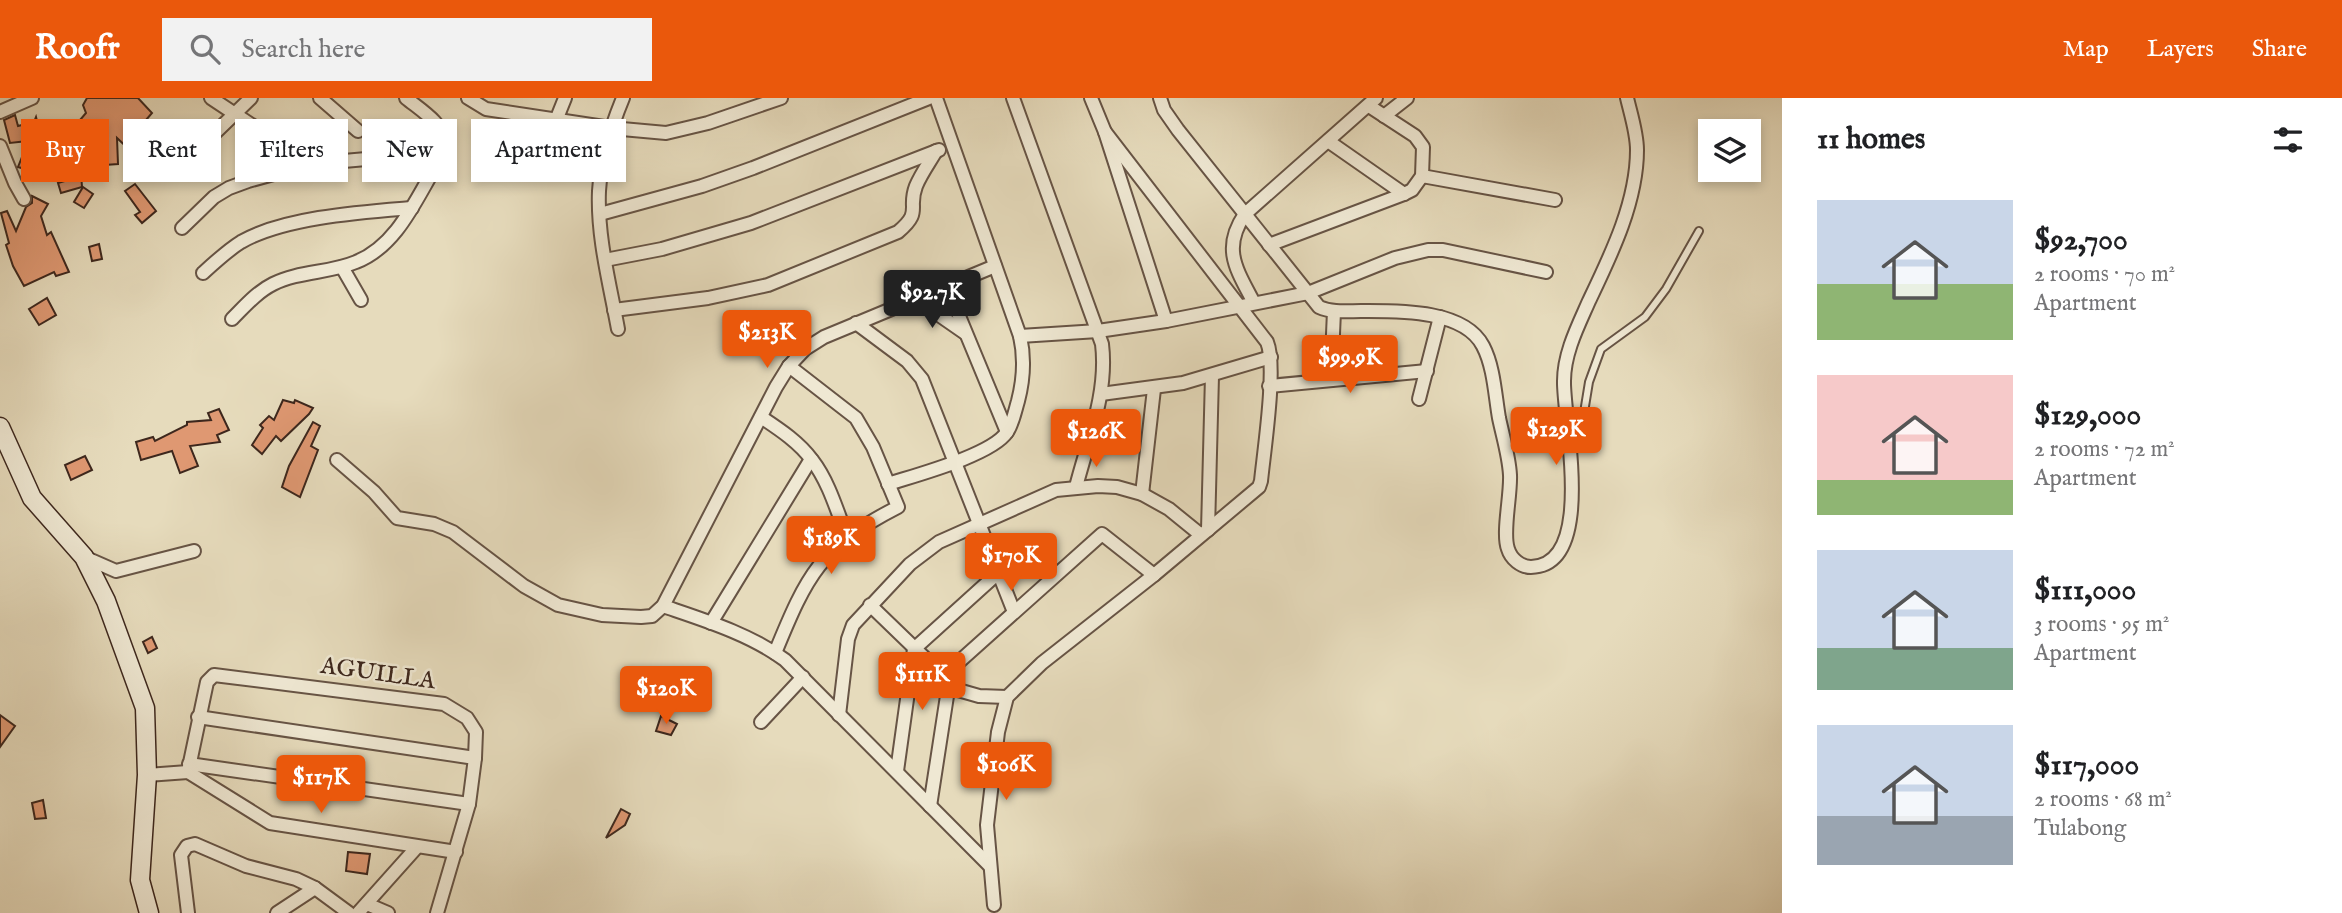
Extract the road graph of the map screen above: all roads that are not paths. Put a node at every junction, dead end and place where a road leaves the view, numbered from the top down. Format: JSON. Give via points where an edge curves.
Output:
{"nodes":[{"id":1,"x":32,"y":98,"type":"edge"},
{"id":2,"x":211,"y":98,"type":"edge"},
{"id":3,"x":251,"y":98,"type":"edge"},
{"id":4,"x":320,"y":98,"type":"edge"},
{"id":5,"x":405,"y":98,"type":"edge"},
{"id":6,"x":468,"y":98,"type":"edge"},
{"id":7,"x":565,"y":98,"type":"edge"},
{"id":8,"x":624,"y":98,"type":"edge"},
{"id":9,"x":780,"y":98,"type":"edge"},
{"id":10,"x":891,"y":98,"type":"edge"},
{"id":11,"x":929,"y":98,"type":"edge"},
{"id":12,"x":936,"y":98,"type":"edge"},
{"id":13,"x":1013,"y":98,"type":"edge"},
{"id":14,"x":1091,"y":98,"type":"edge"},
{"id":15,"x":1160,"y":98,"type":"edge"},
{"id":16,"x":1407,"y":98,"type":"edge"},
{"id":17,"x":1627,"y":98,"type":"edge"},
{"id":18,"x":1372,"y":102,"type":"edge"},
{"id":19,"x":488,"y":103,"type":"edge"},
{"id":20,"x":752,"y":103,"type":"edge"},
{"id":21,"x":0,"y":112,"type":"edge"},
{"id":22,"x":892,"y":112,"type":"junction"},
{"id":23,"x":235,"y":114,"type":"junction"},
{"id":24,"x":1384,"y":116,"type":"junction"},
{"id":25,"x":557,"y":118,"type":"junction"},
{"id":26,"x":242,"y":119,"type":"edge"},
{"id":27,"x":429,"y":119,"type":"edge"},
{"id":28,"x":562,"y":119,"type":"edge"},
{"id":29,"x":615,"y":119,"type":"edge"},
{"id":30,"x":221,"y":127,"type":"edge"},
{"id":31,"x":626,"y":129,"type":"edge"},
{"id":32,"x":358,"y":131,"type":"dead end"},
{"id":33,"x":1105,"y":132,"type":"junction"},
{"id":34,"x":1328,"y":141,"type":"junction"},
{"id":35,"x":953,"y":145,"type":"junction"},
{"id":36,"x":0,"y":146,"type":"edge"},
{"id":37,"x":936,"y":151,"type":"junction"},
{"id":38,"x":1422,"y":176,"type":"junction"},
{"id":39,"x":247,"y":182,"type":"edge"},
{"id":40,"x":427,"y":182,"type":"edge"},
{"id":41,"x":601,"y":182,"type":"edge"},
{"id":42,"x":1404,"y":194,"type":"junction"},
{"id":43,"x":24,"y":199,"type":"dead end"},
{"id":44,"x":1555,"y":200,"type":"dead end"},
{"id":45,"x":412,"y":208,"type":"junction"},
{"id":46,"x":600,"y":214,"type":"junction"},
{"id":47,"x":1245,"y":214,"type":"junction"},
{"id":48,"x":182,"y":228,"type":"dead end"},
{"id":49,"x":1699,"y":231,"type":"dead end"},
{"id":50,"x":1269,"y":245,"type":"junction"},
{"id":51,"x":606,"y":260,"type":"junction"},
{"id":52,"x":995,"y":265,"type":"junction"},
{"id":53,"x":342,"y":267,"type":"junction"},
{"id":54,"x":1546,"y":272,"type":"dead end"},
{"id":55,"x":203,"y":273,"type":"dead end"},
{"id":56,"x":947,"y":287,"type":"junction"},
{"id":57,"x":1308,"y":293,"type":"junction"},
{"id":58,"x":916,"y":299,"type":"junction"},
{"id":59,"x":361,"y":300,"type":"dead end"},
{"id":60,"x":1254,"y":303,"type":"junction"},
{"id":61,"x":1239,"y":306,"type":"junction"},
{"id":62,"x":614,"y":310,"type":"junction"},
{"id":63,"x":1334,"y":311,"type":"junction"},
{"id":64,"x":1440,"y":317,"type":"junction"},
{"id":65,"x":232,"y":319,"type":"dead end"},
{"id":66,"x":1166,"y":321,"type":"junction"},
{"id":67,"x":856,"y":323,"type":"junction"},
{"id":68,"x":618,"y":329,"type":"dead end"},
{"id":69,"x":1098,"y":331,"type":"junction"},
{"id":70,"x":967,"y":334,"type":"junction"},
{"id":71,"x":1020,"y":336,"type":"junction"},
{"id":72,"x":1271,"y":356,"type":"junction"},
{"id":73,"x":789,"y":366,"type":"junction"},
{"id":74,"x":1427,"y":371,"type":"junction"},
{"id":75,"x":1212,"y":376,"type":"junction"},
{"id":76,"x":1331,"y":380,"type":"junction"},
{"id":77,"x":1269,"y":386,"type":"junction"},
{"id":78,"x":1154,"y":389,"type":"junction"},
{"id":79,"x":1101,"y":394,"type":"junction"},
{"id":80,"x":1419,"y":399,"type":"dead end"},
{"id":81,"x":761,"y":417,"type":"junction"},
{"id":82,"x":0,"y":428,"type":"edge"},
{"id":83,"x":1007,"y":432,"type":"junction"},
{"id":84,"x":1571,"y":451,"type":"junction"},
{"id":85,"x":811,"y":459,"type":"junction"},
{"id":86,"x":337,"y":460,"type":"dead end"},
{"id":87,"x":955,"y":461,"type":"junction"},
{"id":88,"x":888,"y":484,"type":"junction"},
{"id":89,"x":1076,"y":487,"type":"junction"},
{"id":90,"x":1142,"y":494,"type":"junction"},
{"id":91,"x":979,"y":524,"type":"junction"},
{"id":92,"x":1204,"y":532,"type":"junction"},
{"id":93,"x":847,"y":537,"type":"junction"},
{"id":94,"x":194,"y":551,"type":"dead end"},
{"id":95,"x":84,"y":557,"type":"junction"},
{"id":96,"x":998,"y":573,"type":"junction"},
{"id":97,"x":1154,"y":575,"type":"junction"},
{"id":98,"x":870,"y":605,"type":"junction"},
{"id":99,"x":663,"y":606,"type":"junction"},
{"id":100,"x":1014,"y":612,"type":"junction"},
{"id":101,"x":712,"y":623,"type":"junction"},
{"id":102,"x":914,"y":649,"type":"junction"},
{"id":103,"x":775,"y":653,"type":"junction"},
{"id":104,"x":803,"y":677,"type":"junction"},
{"id":105,"x":946,"y":680,"type":"junction"},
{"id":106,"x":1007,"y":697,"type":"junction"},
{"id":107,"x":839,"y":715,"type":"junction"},
{"id":108,"x":198,"y":717,"type":"junction"},
{"id":109,"x":761,"y":722,"type":"dead end"},
{"id":110,"x":475,"y":758,"type":"junction"},
{"id":111,"x":188,"y":768,"type":"junction"},
{"id":112,"x":897,"y":771,"type":"junction"},
{"id":113,"x":148,"y":775,"type":"junction"},
{"id":114,"x":469,"y":804,"type":"junction"},
{"id":115,"x":930,"y":806,"type":"junction"},
{"id":116,"x":417,"y":847,"type":"junction"},
{"id":117,"x":456,"y":852,"type":"junction"},
{"id":118,"x":989,"y":865,"type":"junction"},
{"id":119,"x":315,"y":888,"type":"junction"},
{"id":120,"x":994,"y":905,"type":"dead end"},
{"id":121,"x":363,"y":908,"type":"edge"},
{"id":122,"x":149,"y":913,"type":"edge"},
{"id":123,"x":188,"y":913,"type":"edge"},
{"id":124,"x":276,"y":913,"type":"edge"},
{"id":125,"x":349,"y":913,"type":"edge"},
{"id":126,"x":388,"y":913,"type":"edge"},
{"id":127,"x":437,"y":913,"type":"edge"}],
"edges":[{"from":1,"to":21,"type":"street"},
{"from":2,"to":23,"type":"street"},
{"from":3,"to":23,"type":"street"},
{"from":4,"to":32,"type":"street"},
{"from":5,"to":27,"type":"street"},
{"from":6,"to":19,"type":"street"},
{"from":7,"to":25,"type":"street"},
{"from":8,"to":29,"type":"street"},
{"from":9,"to":20,"type":"street"},
{"from":10,"to":22,"type":"street"},
{"from":11,"to":22,"type":"street"},
{"from":12,"to":35,"type":"street"},
{"from":13,"to":69,"type":"street"},
{"from":14,"to":33,"type":"street"},
{"from":15,"to":47,"type":"street","via":[[1178,130]]},
{"from":16,"to":24,"type":"street"},
{"from":17,"to":84,"type":"street","via":[[1637,147],[1636,169],[1612,252],[1569,350],[1563,393]]},
{"from":18,"to":24,"type":"street"},
{"from":18,"to":34,"type":"street"},
{"from":19,"to":25,"type":"street"},
{"from":20,"to":31,"type":"street","via":[[683,130]]},
{"from":22,"to":46,"type":"street","via":[[702,186]]},
{"from":23,"to":26,"type":"street"},
{"from":23,"to":30,"type":"street"},
{"from":24,"to":38,"type":"street","via":[[1421,142]]},
{"from":25,"to":28,"type":"street"},
{"from":33,"to":61,"type":"street"},
{"from":33,"to":66,"type":"street"},
{"from":34,"to":42,"type":"street"},
{"from":34,"to":47,"type":"street"},
{"from":35,"to":37,"type":"street"},
{"from":35,"to":52,"type":"street"},
{"from":36,"to":43,"type":"street"},
{"from":37,"to":51,"type":"street","via":[[751,223]]},
{"from":37,"to":62,"type":"street","via":[[914,190],[914,214],[898,232],[768,285]]},
{"from":38,"to":42,"type":"street"},
{"from":38,"to":44,"type":"street"},
{"from":39,"to":48,"type":"street","via":[[214,197]]},
{"from":40,"to":45,"type":"street"},
{"from":41,"to":46,"type":"street"},
{"from":42,"to":50,"type":"street"},
{"from":45,"to":53,"type":"street","via":[[373,253]]},
{"from":45,"to":55,"type":"street","via":[[334,215],[258,234]]},
{"from":46,"to":51,"type":"street"},
{"from":47,"to":50,"type":"street"},
{"from":47,"to":60,"type":"street","via":[[1233,240],[1233,254]]},
{"from":49,"to":84,"type":"lane","via":[[1645,317],[1601,349],[1589,382],[1579,443]]},
{"from":50,"to":57,"type":"street"},
{"from":51,"to":62,"type":"street"},
{"from":52,"to":56,"type":"street"},
{"from":52,"to":71,"type":"street"},
{"from":53,"to":59,"type":"street"},
{"from":53,"to":65,"type":"street","via":[[272,285]]},
{"from":54,"to":57,"type":"street","via":[[1428,250],[1395,258]]},
{"from":56,"to":58,"type":"street"},
{"from":56,"to":70,"type":"street"},
{"from":57,"to":60,"type":"street"},
{"from":57,"to":63,"type":"street","via":[[1320,307]]},
{"from":58,"to":67,"type":"street"},
{"from":58,"to":70,"type":"street"},
{"from":60,"to":61,"type":"street"},
{"from":61,"to":66,"type":"street"},
{"from":61,"to":72,"type":"street","via":[[1267,342]]},
{"from":62,"to":68,"type":"street"},
{"from":63,"to":64,"type":"street"},
{"from":63,"to":76,"type":"street"},
{"from":64,"to":74,"type":"street"},
{"from":64,"to":84,"type":"street","via":[[1466,327],[1484,348],[1510,474],[1508,550],[1525,567],[1551,561],[1560,551],[1572,501]]},
{"from":66,"to":69,"type":"street"},
{"from":67,"to":73,"type":"street","via":[[805,349]]},
{"from":67,"to":87,"type":"street","via":[[916,370]]},
{"from":69,"to":71,"type":"street"},
{"from":69,"to":79,"type":"street","via":[[1104,360]]},
{"from":70,"to":83,"type":"street"},
{"from":71,"to":83,"type":"street","via":[[1023,372]]},
{"from":72,"to":75,"type":"street"},
{"from":72,"to":77,"type":"street"},
{"from":73,"to":81,"type":"street"},
{"from":73,"to":88,"type":"street","via":[[856,418]]},
{"from":74,"to":76,"type":"street"},
{"from":74,"to":80,"type":"street"},
{"from":75,"to":78,"type":"street"},
{"from":75,"to":92,"type":"street"},
{"from":76,"to":77,"type":"street"},
{"from":77,"to":92,"type":"street","via":[[1259,487]]},
{"from":78,"to":79,"type":"street"},
{"from":78,"to":90,"type":"street"},
{"from":79,"to":89,"type":"street"},
{"from":81,"to":85,"type":"street"},
{"from":81,"to":99,"type":"street"},
{"from":82,"to":95,"type":"street","via":[[32,498]]},
{"from":83,"to":87,"type":"street","via":[[997,442]]},
{"from":85,"to":93,"type":"street"},
{"from":85,"to":101,"type":"street"},
{"from":86,"to":99,"type":"street","via":[[397,518],[453,532],[524,586],[558,605],[602,615],[641,617],[652,616]]},
{"from":87,"to":88,"type":"street"},
{"from":87,"to":91,"type":"street"},
{"from":88,"to":93,"type":"street","via":[[898,508]]},
{"from":89,"to":90,"type":"street"},
{"from":89,"to":91,"type":"street","via":[[1056,490]]},
{"from":90,"to":92,"type":"street"},
{"from":91,"to":96,"type":"street"},
{"from":91,"to":98,"type":"street","via":[[924,552]]},
{"from":92,"to":97,"type":"street"},
{"from":93,"to":103,"type":"street","via":[[806,583]]},
{"from":94,"to":95,"type":"street","via":[[116,571]]},
{"from":95,"to":113,"type":"street","via":[[106,601],[145,708]]},
{"from":96,"to":100,"type":"street"},
{"from":96,"to":102,"type":"street"},
{"from":97,"to":100,"type":"street","via":[[1102,534]]},
{"from":97,"to":106,"type":"street","via":[[1042,663]]},
{"from":98,"to":102,"type":"street"},
{"from":98,"to":107,"type":"street","via":[[848,639]]},
{"from":99,"to":101,"type":"street"},
{"from":100,"to":105,"type":"street"},
{"from":101,"to":103,"type":"street"},
{"from":102,"to":105,"type":"street"},
{"from":102,"to":112,"type":"street"},
{"from":103,"to":104,"type":"street"},
{"from":104,"to":107,"type":"street"},
{"from":104,"to":109,"type":"street"},
{"from":105,"to":106,"type":"street","via":[[967,694]]},
{"from":105,"to":115,"type":"street"},
{"from":106,"to":118,"type":"street","via":[[987,825]]},
{"from":107,"to":112,"type":"street"},
{"from":108,"to":110,"type":"street"},
{"from":108,"to":110,"type":"street","name":"AGUILLA","via":[[207,682],[214,674],[444,704],[467,718],[475,732]]},
{"from":108,"to":111,"type":"street","name":"AGUILLA"},
{"from":110,"to":114,"type":"street","name":"AGUILLA"},
{"from":111,"to":113,"type":"street"},
{"from":111,"to":114,"type":"street"},
{"from":111,"to":116,"type":"street","via":[[270,823]]},
{"from":112,"to":115,"type":"street"},
{"from":113,"to":122,"type":"street","via":[[140,880]]},
{"from":114,"to":117,"type":"street","name":"AGUILLA"},
{"from":115,"to":118,"type":"street"},
{"from":116,"to":117,"type":"street"},
{"from":116,"to":121,"type":"street"},
{"from":117,"to":127,"type":"street","name":"AGUILLA"},
{"from":118,"to":120,"type":"street"},
{"from":119,"to":123,"type":"street","via":[[195,844],[181,855]]},
{"from":119,"to":124,"type":"street"},
{"from":119,"to":125,"type":"street"},
{"from":121,"to":126,"type":"street"}]}
